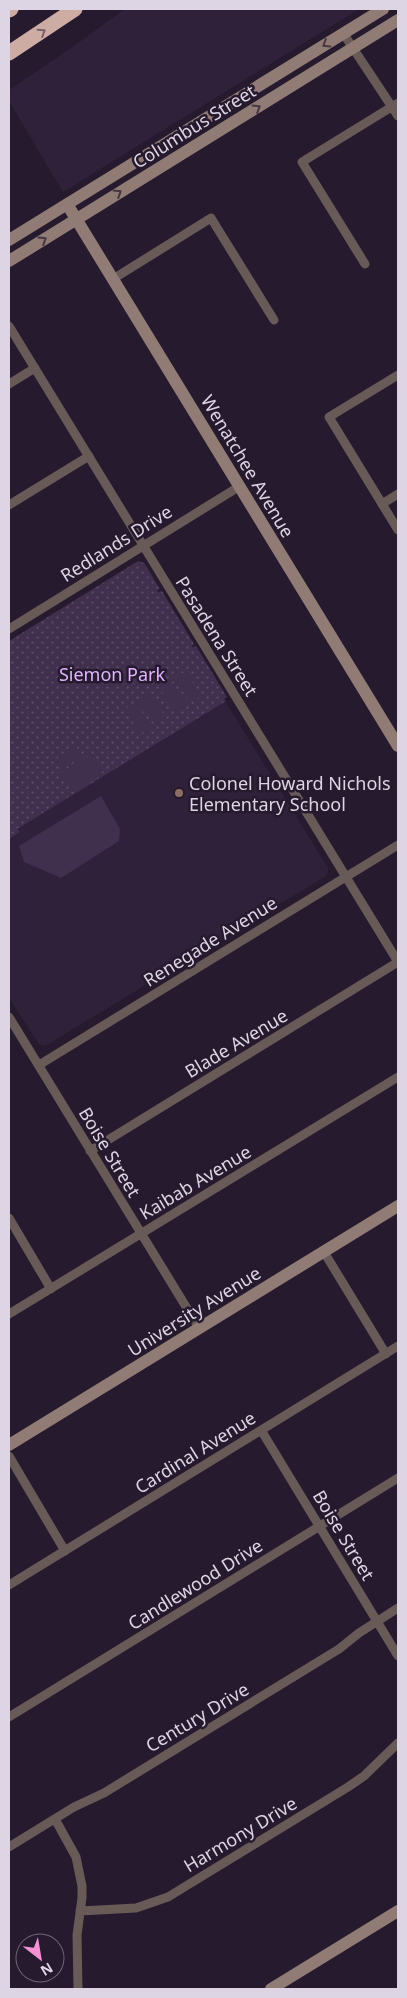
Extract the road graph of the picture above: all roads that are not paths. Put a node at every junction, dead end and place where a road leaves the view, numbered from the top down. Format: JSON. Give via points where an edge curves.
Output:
{"nodes":[{"id":1,"x":75,"y":9,"type":"edge"},
{"id":2,"x":383,"y":9,"type":"edge"},
{"id":3,"x":398,"y":20,"type":"edge"},
{"id":4,"x":343,"y":33,"type":"junction"},
{"id":5,"x":353,"y":48,"type":"junction"},
{"id":6,"x":9,"y":53,"type":"edge"},
{"id":7,"x":395,"y":104,"type":"edge"},
{"id":8,"x":398,"y":116,"type":"edge"},
{"id":9,"x":67,"y":204,"type":"junction"},
{"id":10,"x":77,"y":219,"type":"junction"},
{"id":11,"x":9,"y":240,"type":"edge"},
{"id":12,"x":9,"y":261,"type":"edge"},
{"id":13,"x":364,"y":264,"type":"dead end"},
{"id":14,"x":113,"y":279,"type":"junction"},
{"id":15,"x":274,"y":320,"type":"dead end"},
{"id":16,"x":9,"y":326,"type":"edge"},
{"id":17,"x":36,"y":368,"type":"junction"},
{"id":18,"x":398,"y":375,"type":"edge"},
{"id":19,"x":9,"y":384,"type":"edge"},
{"id":20,"x":89,"y":456,"type":"junction"},
{"id":21,"x":240,"y":486,"type":"junction"},
{"id":22,"x":398,"y":494,"type":"edge"},
{"id":23,"x":382,"y":504,"type":"junction"},
{"id":24,"x":9,"y":506,"type":"edge"},
{"id":25,"x":398,"y":530,"type":"edge"},
{"id":26,"x":143,"y":546,"type":"junction"},
{"id":27,"x":9,"y":629,"type":"edge"},
{"id":28,"x":398,"y":746,"type":"edge"},
{"id":29,"x":398,"y":845,"type":"edge"},
{"id":30,"x":346,"y":876,"type":"junction"},
{"id":31,"x":398,"y":962,"type":"edge"},
{"id":32,"x":9,"y":1017,"type":"edge"},
{"id":33,"x":39,"y":1065,"type":"junction"},
{"id":34,"x":398,"y":1077,"type":"edge"},
{"id":35,"x":90,"y":1151,"type":"junction"},
{"id":36,"x":398,"y":1206,"type":"edge"},
{"id":37,"x":9,"y":1218,"type":"edge"},
{"id":38,"x":141,"y":1235,"type":"junction"},
{"id":39,"x":324,"y":1252,"type":"junction"},
{"id":40,"x":51,"y":1288,"type":"junction"},
{"id":41,"x":9,"y":1314,"type":"edge"},
{"id":42,"x":199,"y":1328,"type":"junction"},
{"id":43,"x":398,"y":1346,"type":"edge"},
{"id":44,"x":386,"y":1354,"type":"junction"},
{"id":45,"x":261,"y":1430,"type":"junction"},
{"id":46,"x":9,"y":1445,"type":"edge"},
{"id":47,"x":9,"y":1456,"type":"edge"},
{"id":48,"x":398,"y":1478,"type":"edge"},
{"id":49,"x":320,"y":1526,"type":"junction"},
{"id":50,"x":65,"y":1551,"type":"junction"},
{"id":51,"x":9,"y":1585,"type":"edge"},
{"id":52,"x":398,"y":1608,"type":"edge"},
{"id":53,"x":377,"y":1621,"type":"junction"},
{"id":54,"x":398,"y":1656,"type":"edge"},
{"id":55,"x":9,"y":1717,"type":"edge"},
{"id":56,"x":398,"y":1743,"type":"edge"},
{"id":57,"x":55,"y":1819,"type":"junction"},
{"id":58,"x":9,"y":1847,"type":"edge"},
{"id":59,"x":398,"y":1911,"type":"edge"},
{"id":60,"x":80,"y":1912,"type":"junction"},
{"id":61,"x":78,"y":1989,"type":"edge"},
{"id":62,"x":271,"y":1989,"type":"edge"}],
"edges":[{"from":6,"to":1,"type":"highway","one_way":true},
{"from":2,"to":4,"type":"street","name":"Columbus Street"},
{"from":3,"to":5,"type":"street","name":"Columbus Street"},
{"from":4,"to":5,"type":"street"},
{"from":4,"to":9,"type":"street","name":"Columbus Street","one_way":true},
{"from":5,"to":7,"type":"street"},
{"from":10,"to":5,"type":"street","name":"Columbus Street","one_way":true},
{"from":7,"to":8,"type":"street"},
{"from":7,"to":13,"type":"street","via":[[302,162]]},
{"from":9,"to":10,"type":"street","name":"Wenatchee Avenue"},
{"from":9,"to":11,"type":"street","name":"Columbus Street"},
{"from":12,"to":10,"type":"street","name":"Columbus Street","one_way":true},
{"from":10,"to":14,"type":"street","name":"Wenatchee Avenue"},
{"from":14,"to":15,"type":"street","via":[[211,218]]},
{"from":14,"to":21,"type":"street","name":"Wenatchee Avenue"},
{"from":16,"to":17,"type":"street","name":"Pasadena Street"},
{"from":17,"to":19,"type":"street"},
{"from":17,"to":20,"type":"street","name":"Pasadena Street"},
{"from":18,"to":23,"type":"street","via":[[329,417]]},
{"from":20,"to":24,"type":"street"},
{"from":20,"to":26,"type":"street","name":"Pasadena Street"},
{"from":21,"to":26,"type":"street","name":"Redlands Drive"},
{"from":21,"to":28,"type":"street","name":"Wenatchee Avenue"},
{"from":22,"to":23,"type":"street"},
{"from":23,"to":25,"type":"street"},
{"from":26,"to":27,"type":"street","name":"Redlands Drive"},
{"from":26,"to":30,"type":"street","name":"Pasadena Street"},
{"from":29,"to":30,"type":"street","name":"Renegade Avenue"},
{"from":30,"to":31,"type":"street","name":"Pasadena Street"},
{"from":30,"to":33,"type":"street","name":"Renegade Avenue"},
{"from":31,"to":35,"type":"street","name":"Blade Avenue"},
{"from":32,"to":33,"type":"street","name":"Boise Street"},
{"from":33,"to":35,"type":"street","name":"Boise Street"},
{"from":34,"to":38,"type":"street","name":"Kaibab Avenue"},
{"from":35,"to":38,"type":"street","name":"Boise Street"},
{"from":36,"to":39,"type":"street","name":"University Avenue"},
{"from":37,"to":40,"type":"street"},
{"from":38,"to":40,"type":"street","name":"Kaibab Avenue"},
{"from":38,"to":42,"type":"street","name":"Boise Street"},
{"from":39,"to":42,"type":"street","name":"University Avenue"},
{"from":39,"to":44,"type":"street"},
{"from":40,"to":41,"type":"street","name":"Kaibab Avenue"},
{"from":42,"to":46,"type":"street","name":"University Avenue"},
{"from":43,"to":44,"type":"street","name":"Cardinal Avenue"},
{"from":44,"to":45,"type":"street","name":"Cardinal Avenue"},
{"from":45,"to":49,"type":"street","name":"Boise Street"},
{"from":45,"to":50,"type":"street","name":"Cardinal Avenue"},
{"from":47,"to":50,"type":"street"},
{"from":48,"to":49,"type":"street","name":"Candlewood Drive"},
{"from":49,"to":53,"type":"street","name":"Boise Street"},
{"from":49,"to":55,"type":"street","name":"Candlewood Drive"},
{"from":50,"to":51,"type":"street","name":"Cardinal Avenue"},
{"from":52,"to":53,"type":"street","name":"Century Drive"},
{"from":53,"to":54,"type":"street","name":"Boise Street"},
{"from":53,"to":57,"type":"street","name":"Century Drive","via":[[339,1649],[104,1794]]},
{"from":56,"to":60,"type":"street","name":"Harmony Drive","via":[[370,1771],[348,1787],[168,1897],[136,1908]]},
{"from":57,"to":58,"type":"street","name":"Century Drive"},
{"from":57,"to":60,"type":"street","via":[[69,1842],[80,1872]]},
{"from":59,"to":62,"type":"street"},
{"from":60,"to":61,"type":"street"}]}
